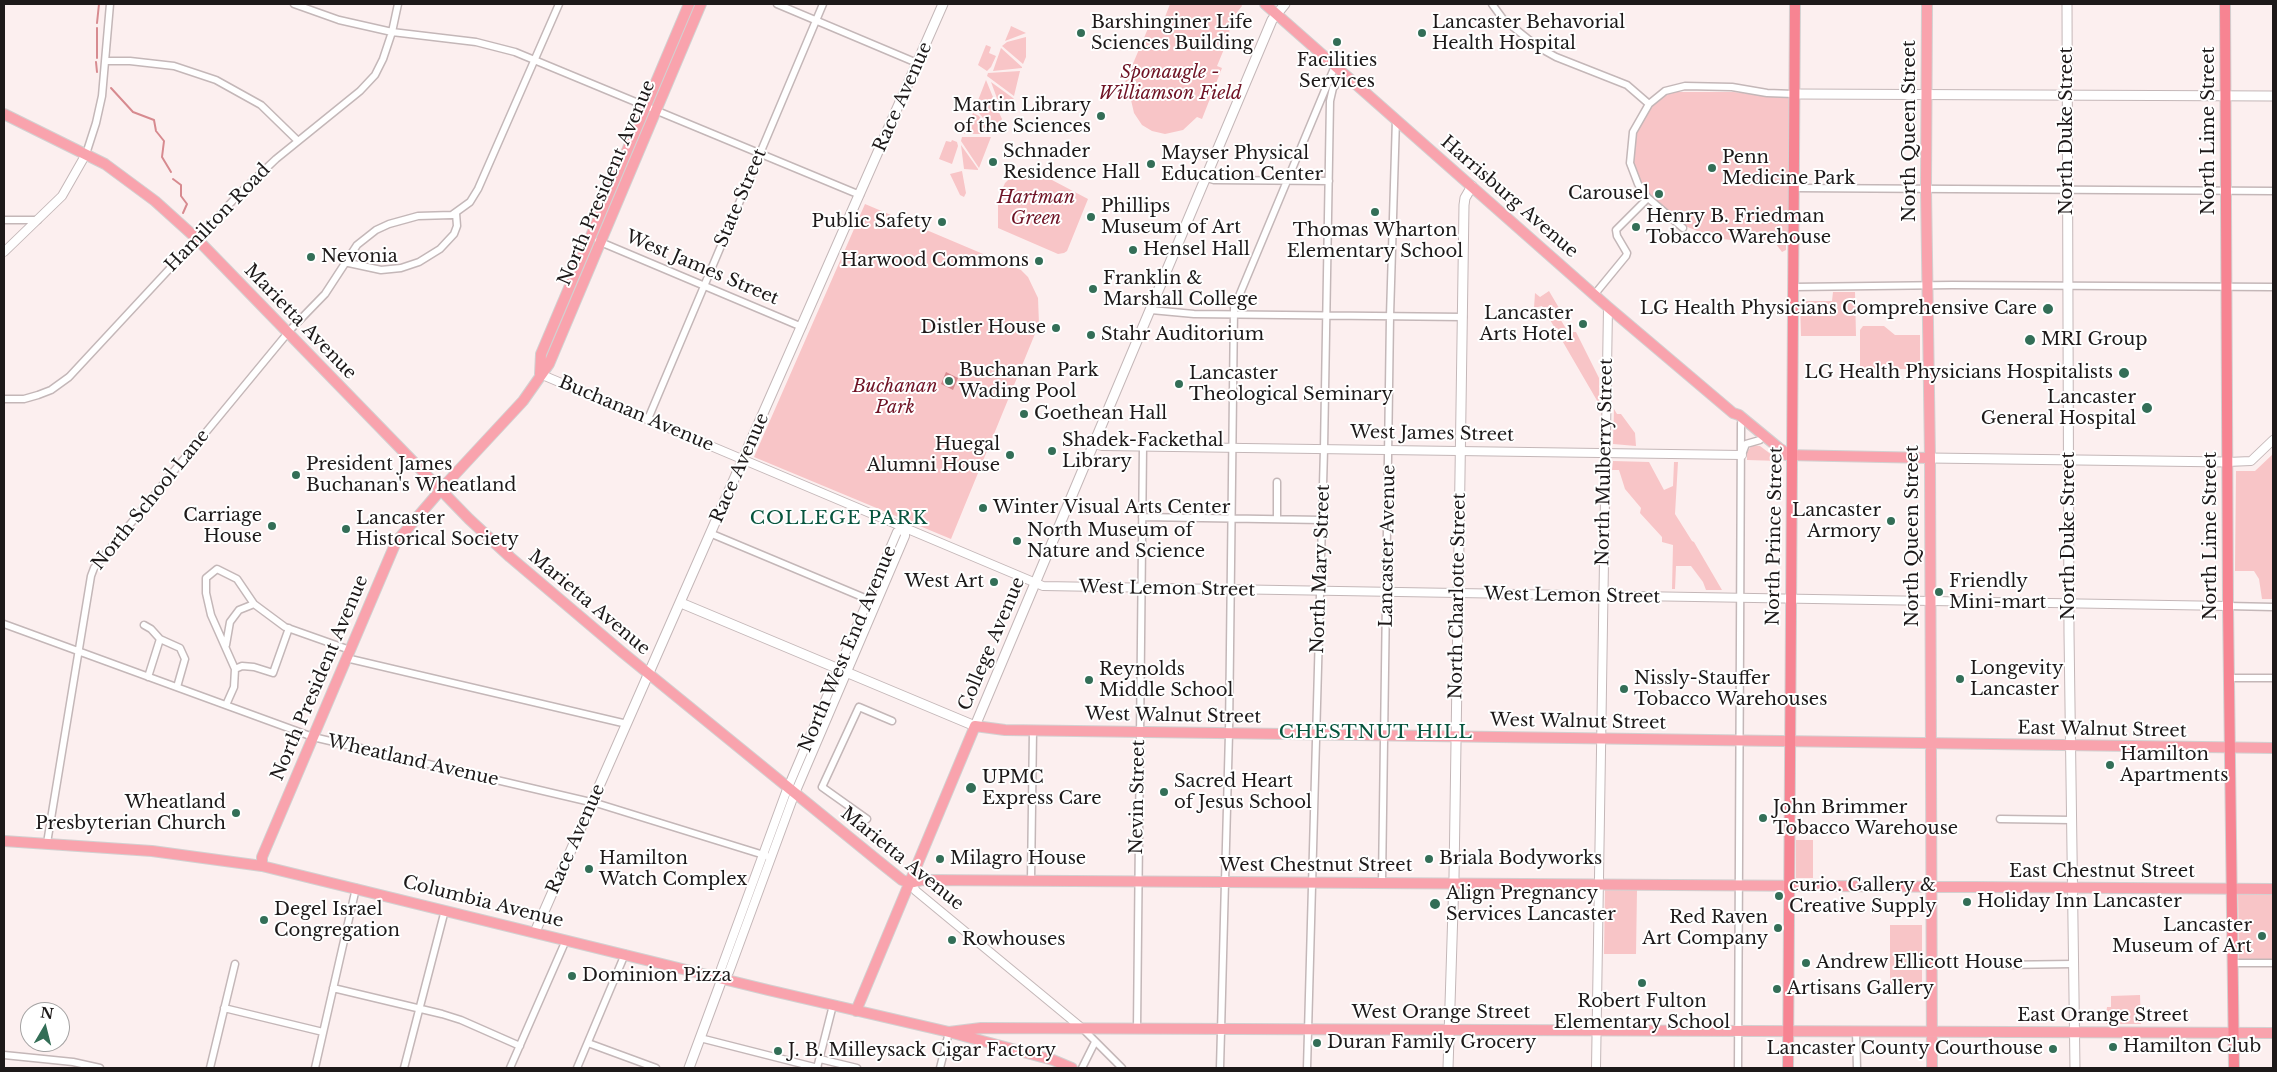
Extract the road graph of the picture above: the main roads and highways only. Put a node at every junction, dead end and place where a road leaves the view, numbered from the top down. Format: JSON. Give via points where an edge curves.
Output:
{"nodes":[{"id":1,"x":689,"y":4,"type":"edge"},
{"id":2,"x":700,"y":4,"type":"edge"},
{"id":3,"x":943,"y":4,"type":"edge"},
{"id":4,"x":1265,"y":4,"type":"edge"},
{"id":5,"x":1284,"y":4,"type":"edge"},
{"id":6,"x":1795,"y":4,"type":"edge"},
{"id":7,"x":1927,"y":4,"type":"edge"},
{"id":8,"x":2067,"y":4,"type":"edge"},
{"id":9,"x":2225,"y":4,"type":"edge"},
{"id":10,"x":1276,"y":13,"type":"junction"},
{"id":11,"x":1794,"y":94,"type":"junction"},
{"id":12,"x":1927,"y":94,"type":"junction"},
{"id":13,"x":2067,"y":95,"type":"junction"},
{"id":14,"x":2226,"y":96,"type":"junction"},
{"id":15,"x":2273,"y":96,"type":"edge"},
{"id":16,"x":650,"y":106,"type":"junction"},
{"id":17,"x":4,"y":114,"type":"edge"},
{"id":18,"x":1472,"y":186,"type":"junction"},
{"id":19,"x":1733,"y":413,"type":"junction"},
{"id":20,"x":1792,"y":456,"type":"junction"},
{"id":21,"x":1930,"y":458,"type":"junction"},
{"id":22,"x":2068,"y":461,"type":"junction"},
{"id":23,"x":2227,"y":462,"type":"junction"},
{"id":24,"x":440,"y":490,"type":"junction"},
{"id":25,"x":681,"y":603,"type":"junction"},
{"id":26,"x":650,"y":674,"type":"junction"},
{"id":27,"x":976,"y":726,"type":"junction"},
{"id":28,"x":1456,"y":737,"type":"junction"},
{"id":29,"x":1789,"y":742,"type":"junction"},
{"id":30,"x":1930,"y":744,"type":"junction"},
{"id":31,"x":2070,"y":746,"type":"junction"},
{"id":32,"x":2230,"y":748,"type":"junction"},
{"id":33,"x":2273,"y":748,"type":"edge"},
{"id":34,"x":4,"y":841,"type":"edge"},
{"id":35,"x":262,"y":866,"type":"junction"},
{"id":36,"x":910,"y":883,"type":"junction"},
{"id":37,"x":1454,"y":883,"type":"junction"},
{"id":38,"x":1789,"y":886,"type":"junction"},
{"id":39,"x":1931,"y":887,"type":"junction"},
{"id":40,"x":2072,"y":888,"type":"junction"},
{"id":41,"x":2232,"y":889,"type":"junction"},
{"id":42,"x":2273,"y":889,"type":"edge"},
{"id":43,"x":535,"y":932,"type":"junction"},
{"id":44,"x":722,"y":979,"type":"junction"},
{"id":45,"x":856,"y":1011,"type":"junction"},
{"id":46,"x":1449,"y":1030,"type":"junction"},
{"id":47,"x":1932,"y":1031,"type":"junction"},
{"id":48,"x":949,"y":1032,"type":"junction"},
{"id":49,"x":1788,"y":1032,"type":"junction"},
{"id":50,"x":2074,"y":1032,"type":"junction"},
{"id":51,"x":2234,"y":1033,"type":"junction"},
{"id":52,"x":2273,"y":1033,"type":"edge"},
{"id":53,"x":689,"y":1068,"type":"edge"},
{"id":54,"x":1072,"y":1068,"type":"edge"},
{"id":55,"x":1448,"y":1068,"type":"edge"},
{"id":56,"x":1788,"y":1068,"type":"edge"},
{"id":57,"x":1932,"y":1068,"type":"edge"},
{"id":58,"x":2075,"y":1068,"type":"edge"},
{"id":59,"x":2234,"y":1068,"type":"edge"}],
"edges":[{"from":1,"to":16,"type":"main road","name":"North President Avenue"},
{"from":2,"to":16,"type":"main road","name":"North President Avenue"},
{"from":3,"to":25,"type":"main road","name":"Race Avenue"},
{"from":4,"to":10,"type":"main road","name":"Harrisburg Avenue"},
{"from":5,"to":10,"type":"main road","name":"College Avenue"},
{"from":6,"to":11,"type":"highway","name":"North Prince Street"},
{"from":7,"to":12,"type":"main road","name":"North Queen Street"},
{"from":8,"to":13,"type":"main road","name":"North Duke Street"},
{"from":9,"to":14,"type":"highway","name":"North Lime Street"},
{"from":10,"to":18,"type":"main road","name":"Harrisburg Avenue"},
{"from":10,"to":27,"type":"main road","name":"College Avenue"},
{"from":11,"to":12,"type":"main road"},
{"from":11,"to":20,"type":"highway","name":"North Prince Street"},
{"from":12,"to":13,"type":"main road"},
{"from":12,"to":21,"type":"main road","name":"North Queen Street","via":[[1926,286]]},
{"from":13,"to":14,"type":"main road"},
{"from":13,"to":22,"type":"main road","name":"North Duke Street"},
{"from":14,"to":15,"type":"main road"},
{"from":14,"to":23,"type":"highway","name":"North Lime Street"},
{"from":16,"to":24,"type":"main road","name":"North President Avenue","via":[[549,364],[523,401]]},
{"from":17,"to":24,"type":"main road","name":"Marietta Avenue","via":[[86,154],[136,185],[196,238]]},
{"from":18,"to":19,"type":"main road","name":"Harrisburg Avenue"},
{"from":18,"to":28,"type":"main road","name":"North Charlotte Street","via":[[1464,201]]},
{"from":19,"to":20,"type":"main road","name":"Harrisburg Avenue"},
{"from":19,"to":20,"type":"main road","name":"Harrisburg Avenue","via":[[1741,424],[1775,451]]},
{"from":20,"to":21,"type":"main road"},
{"from":20,"to":29,"type":"highway","name":"North Prince Street"},
{"from":21,"to":22,"type":"main road"},
{"from":21,"to":30,"type":"main road","name":"North Queen Street"},
{"from":22,"to":23,"type":"main road"},
{"from":22,"to":31,"type":"main road","name":"North Duke Street"},
{"from":23,"to":32,"type":"highway","name":"North Lime Street"},
{"from":24,"to":26,"type":"main road","name":"Marietta Avenue","via":[[510,557]]},
{"from":24,"to":35,"type":"main road","name":"North President Avenue","via":[[396,542],[262,857]]},
{"from":25,"to":26,"type":"main road","name":"Race Avenue"},
{"from":25,"to":27,"type":"main road","name":"West Walnut Street"},
{"from":26,"to":36,"type":"main road","name":"Marietta Avenue","via":[[889,870]]},
{"from":26,"to":43,"type":"main road","name":"Race Avenue"},
{"from":27,"to":28,"type":"main road","name":"West Walnut Street","via":[[1034,730]]},
{"from":27,"to":36,"type":"main road","name":"College Avenue"},
{"from":28,"to":29,"type":"main road","name":"West Walnut Street"},
{"from":28,"to":37,"type":"main road","name":"North Charlotte Street"},
{"from":29,"to":30,"type":"main road","name":"West Walnut Street"},
{"from":29,"to":38,"type":"highway","name":"North Prince Street"},
{"from":30,"to":31,"type":"main road","name":"East Walnut Street"},
{"from":30,"to":39,"type":"main road","name":"North Queen Street"},
{"from":31,"to":32,"type":"main road","name":"East Walnut Street"},
{"from":31,"to":40,"type":"main road","name":"North Duke Street"},
{"from":32,"to":33,"type":"main road","name":"East Walnut Street"},
{"from":32,"to":41,"type":"highway","name":"North Lime Street"},
{"from":34,"to":35,"type":"main road","name":"Columbia Avenue","via":[[152,851]]},
{"from":35,"to":43,"type":"main road","name":"Columbia Avenue"},
{"from":36,"to":37,"type":"main road","name":"West Chestnut Street","via":[[923,880]]},
{"from":36,"to":45,"type":"main road","name":"College Avenue"},
{"from":37,"to":38,"type":"main road","name":"West Chestnut Street"},
{"from":37,"to":46,"type":"main road","name":"North Charlotte Street"},
{"from":38,"to":39,"type":"main road","name":"West Chestnut Street"},
{"from":38,"to":49,"type":"highway","name":"North Prince Street"},
{"from":39,"to":40,"type":"main road","name":"East Chestnut Street"},
{"from":39,"to":47,"type":"main road","name":"North Queen Street"},
{"from":40,"to":41,"type":"main road","name":"East Chestnut Street"},
{"from":40,"to":50,"type":"main road","name":"North Duke Street"},
{"from":41,"to":42,"type":"main road","name":"East Chestnut Street"},
{"from":41,"to":51,"type":"highway","name":"North Lime Street"},
{"from":43,"to":44,"type":"main road","name":"Columbia Avenue"},
{"from":44,"to":45,"type":"main road","name":"Columbia Avenue"},
{"from":44,"to":53,"type":"main road"},
{"from":45,"to":48,"type":"main road","name":"Columbia Avenue"},
{"from":46,"to":48,"type":"main road","name":"West Orange Street","via":[[981,1028]]},
{"from":46,"to":49,"type":"main road","name":"West Orange Street"},
{"from":46,"to":55,"type":"main road","name":"North Charlotte Street"},
{"from":47,"to":49,"type":"main road","name":"West Orange Street"},
{"from":47,"to":50,"type":"main road","name":"East Orange Street"},
{"from":47,"to":57,"type":"main road","name":"North Queen Street"},
{"from":48,"to":54,"type":"main road","name":"Columbia Avenue"},
{"from":49,"to":56,"type":"highway","name":"North Prince Street"},
{"from":50,"to":51,"type":"main road","name":"East Orange Street"},
{"from":50,"to":58,"type":"main road","name":"North Duke Street"},
{"from":51,"to":52,"type":"main road","name":"East Orange Street"},
{"from":51,"to":59,"type":"highway","name":"North Lime Street"}]}
